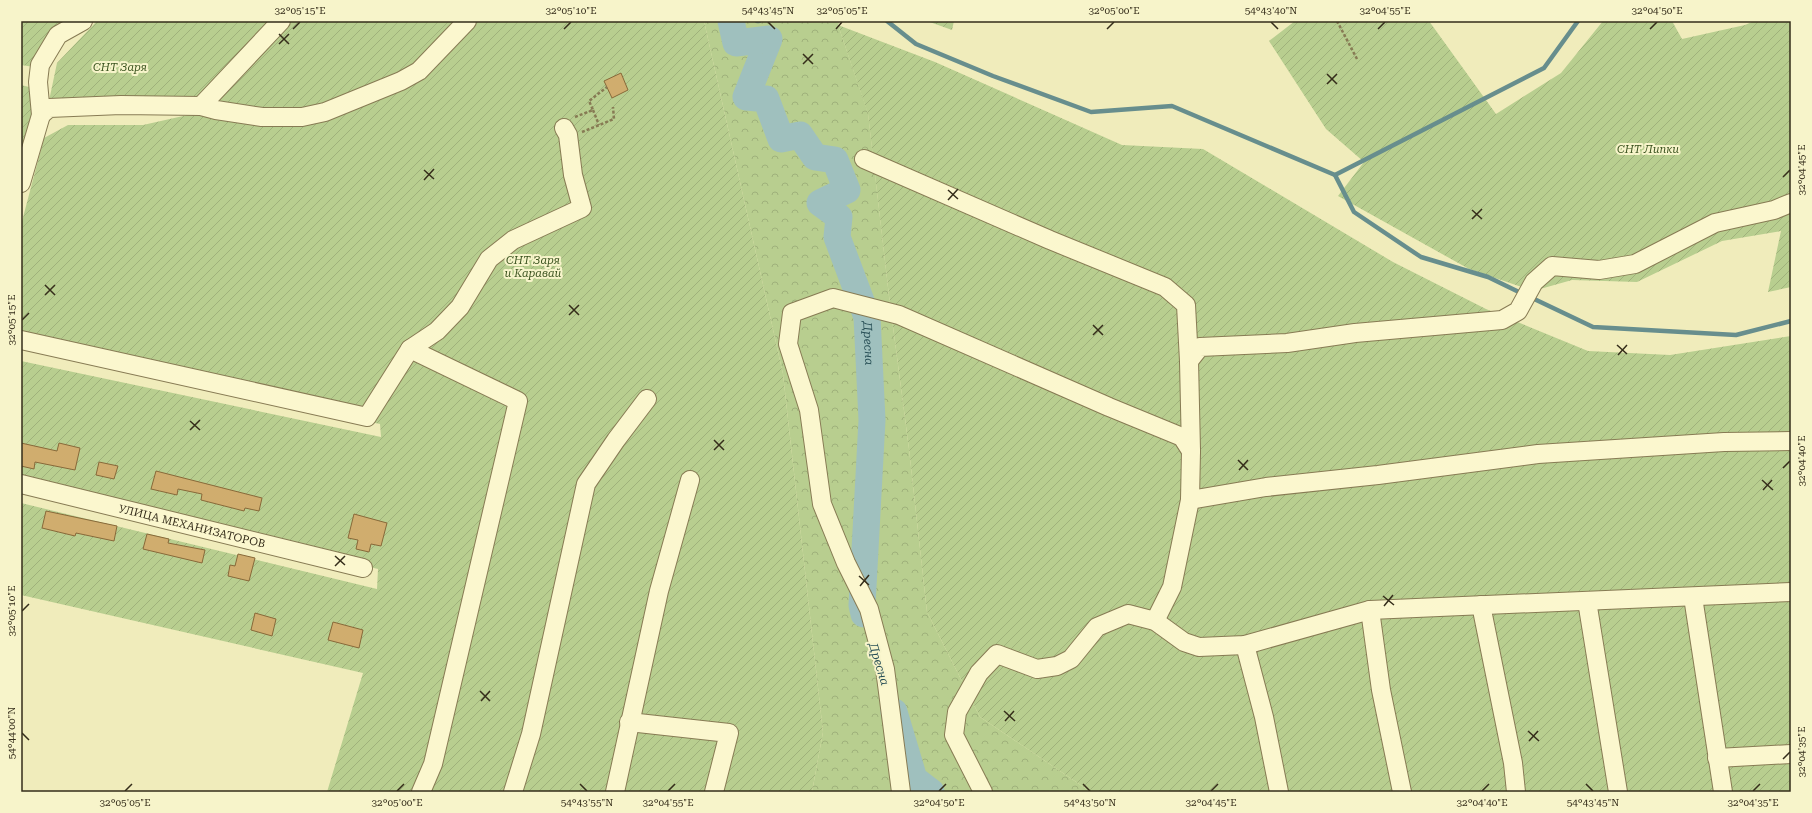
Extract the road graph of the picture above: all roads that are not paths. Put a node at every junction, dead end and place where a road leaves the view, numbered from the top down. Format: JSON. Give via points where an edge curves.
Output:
{"nodes":[{"id":1,"x":83,"y":21,"type":"edge"},
{"id":2,"x":281,"y":21,"type":"edge"},
{"id":3,"x":468,"y":21,"type":"edge"},
{"id":4,"x":201,"y":106,"type":"junction"},
{"id":5,"x":41,"y":115,"type":"junction"},
{"id":6,"x":572,"y":126,"type":"road end"},
{"id":7,"x":864,"y":160,"type":"dead end"},
{"id":8,"x":21,"y":183,"type":"edge"},
{"id":9,"x":1791,"y":203,"type":"edge"},
{"id":10,"x":21,"y":340,"type":"edge"},
{"id":11,"x":410,"y":349,"type":"junction"},
{"id":12,"x":1189,"y":361,"type":"junction"},
{"id":13,"x":648,"y":399,"type":"dead end"},
{"id":14,"x":1791,"y":441,"type":"edge"},
{"id":15,"x":1191,"y":451,"type":"junction"},
{"id":16,"x":690,"y":480,"type":"dead end"},
{"id":17,"x":21,"y":484,"type":"edge"},
{"id":18,"x":1190,"y":500,"type":"junction"},
{"id":19,"x":363,"y":568,"type":"dead end"},
{"id":20,"x":1791,"y":592,"type":"edge"},
{"id":21,"x":1693,"y":597,"type":"junction"},
{"id":22,"x":1587,"y":601,"type":"junction"},
{"id":23,"x":1481,"y":606,"type":"junction"},
{"id":24,"x":1370,"y":610,"type":"junction"},
{"id":25,"x":1155,"y":621,"type":"junction"},
{"id":26,"x":1245,"y":645,"type":"junction"},
{"id":27,"x":629,"y":722,"type":"junction"},
{"id":28,"x":1791,"y":754,"type":"edge"},
{"id":29,"x":1717,"y":758,"type":"junction"},
{"id":30,"x":900,"y":784,"type":"edge"},
{"id":31,"x":421,"y":792,"type":"edge"},
{"id":32,"x":513,"y":792,"type":"edge"},
{"id":33,"x":615,"y":792,"type":"edge"},
{"id":34,"x":714,"y":792,"type":"edge"},
{"id":35,"x":983,"y":792,"type":"edge"},
{"id":36,"x":1280,"y":792,"type":"edge"},
{"id":37,"x":1402,"y":792,"type":"edge"},
{"id":38,"x":1516,"y":792,"type":"edge"},
{"id":39,"x":1618,"y":792,"type":"edge"},
{"id":40,"x":1723,"y":792,"type":"edge"}],
"edges":[{"from":1,"to":5,"type":"street","via":[[58,35],[40,65],[38,82]]},
{"from":2,"to":4,"type":"street"},
{"from":3,"to":4,"type":"street","via":[[419,71],[325,112],[302,117],[262,117]]},
{"from":4,"to":5,"type":"street","via":[[121,105],[49,108]]},
{"from":5,"to":8,"type":"street"},
{"from":6,"to":11,"type":"street","via":[[568,135],[573,176],[582,208],[513,240],[489,259],[460,306],[437,331]]},
{"from":7,"to":12,"type":"street","via":[[1165,287],[1186,305]]},
{"from":9,"to":12,"type":"street","via":[[1774,210],[1715,223],[1636,264],[1599,270],[1552,266],[1534,282],[1518,311],[1502,320],[1355,333],[1287,343],[1200,347]]},
{"from":10,"to":11,"type":"street","via":[[367,417]]},
{"from":11,"to":31,"type":"street","via":[[518,401],[433,764]]},
{"from":12,"to":15,"type":"street"},
{"from":13,"to":32,"type":"street","via":[[586,484],[531,734]]},
{"from":14,"to":18,"type":"street","via":[[1724,442],[1538,454],[1266,487]]},
{"from":15,"to":18,"type":"street"},
{"from":15,"to":30,"type":"street","via":[[1182,437],[1109,408],[899,315],[833,298],[792,313],[788,344],[810,410],[822,504],[868,609],[885,669]]},
{"from":16,"to":27,"type":"street","via":[[659,591]]},
{"from":17,"to":19,"type":"street","name":"УЛИЦА МЕХАНИЗАТОРОВ"},
{"from":18,"to":25,"type":"street","via":[[1172,587]]},
{"from":20,"to":21,"type":"street"},
{"from":21,"to":22,"type":"street"},
{"from":21,"to":29,"type":"street"},
{"from":22,"to":23,"type":"street"},
{"from":22,"to":39,"type":"street"},
{"from":23,"to":24,"type":"street"},
{"from":23,"to":38,"type":"street","via":[[1513,763]]},
{"from":24,"to":26,"type":"street"},
{"from":24,"to":37,"type":"street","via":[[1381,690]]},
{"from":25,"to":26,"type":"street","via":[[1184,642],[1199,647]]},
{"from":25,"to":35,"type":"street","via":[[1128,614],[1097,626],[1071,659],[1057,666],[1037,669],[997,654],[979,673],[957,712],[954,735]]},
{"from":26,"to":36,"type":"street"},
{"from":27,"to":33,"type":"street"},
{"from":27,"to":34,"type":"street","via":[[729,733]]},
{"from":28,"to":29,"type":"street"},
{"from":29,"to":40,"type":"street"}]}
